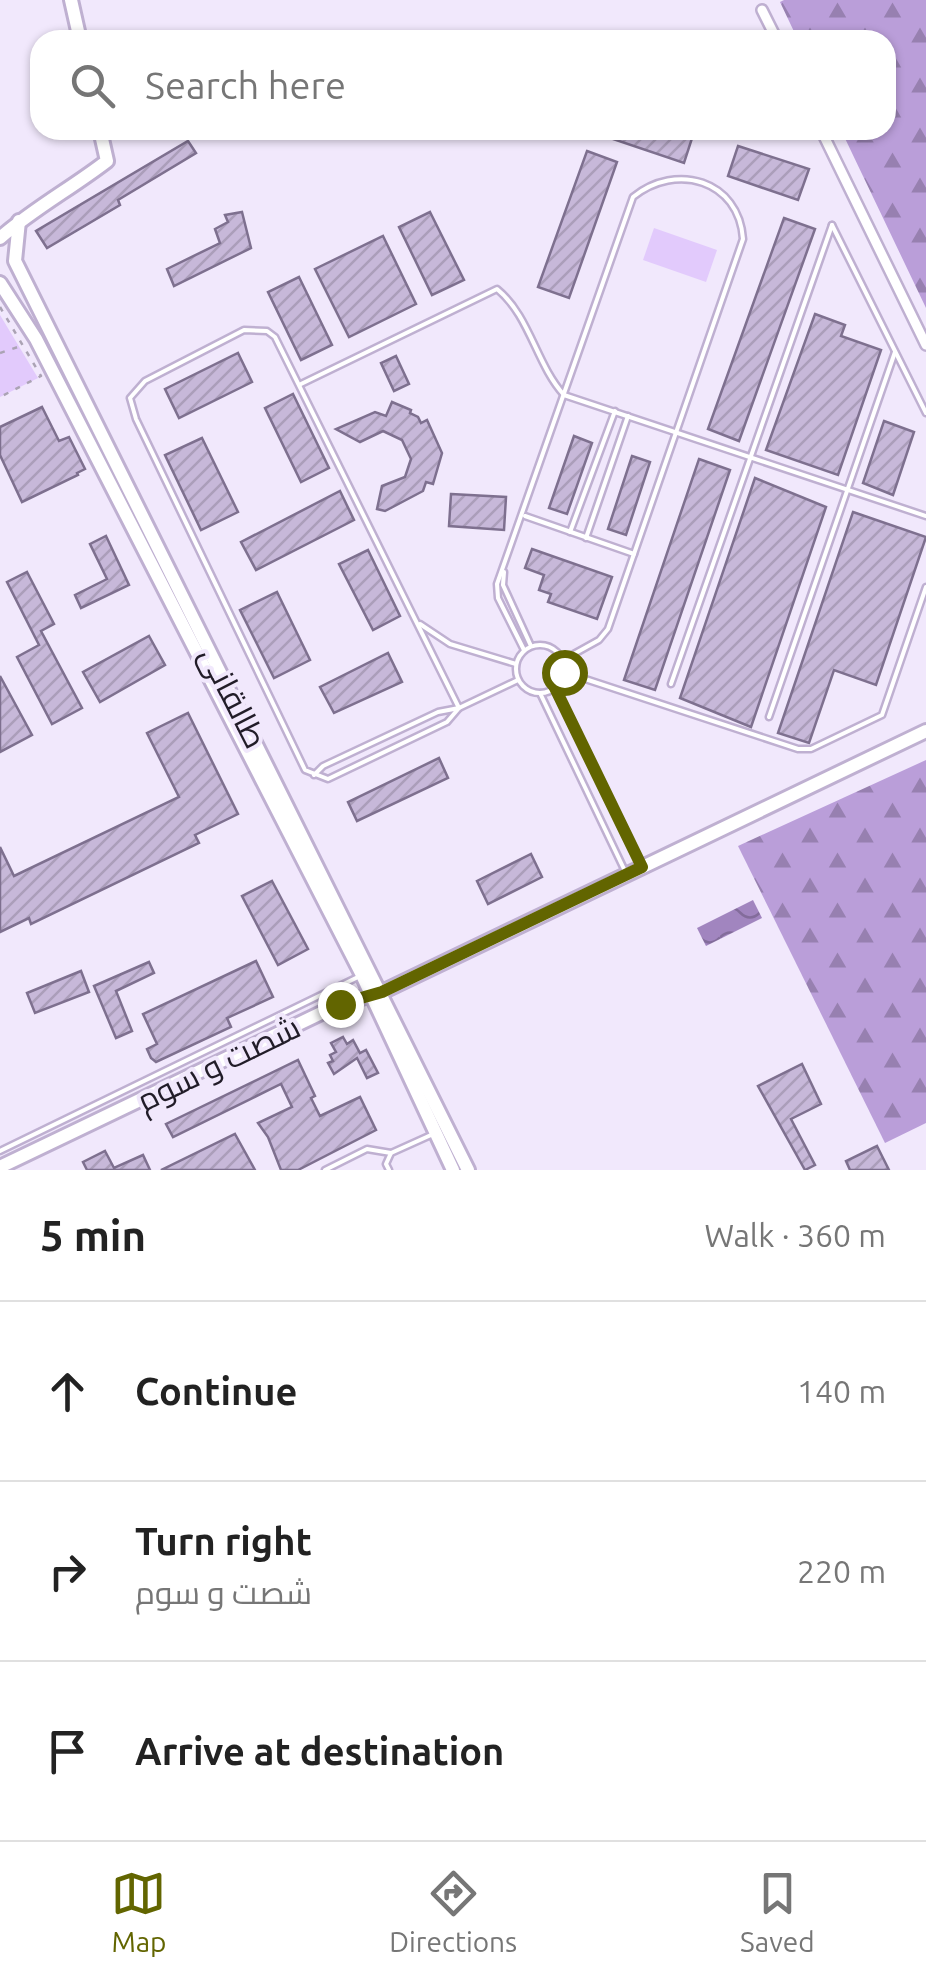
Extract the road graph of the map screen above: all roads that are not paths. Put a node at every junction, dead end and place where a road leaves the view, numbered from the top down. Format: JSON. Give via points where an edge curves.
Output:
{"nodes":[{"id":1,"x":71,"y":0,"type":"edge"},
{"id":2,"x":762,"y":10,"type":"dead end"},
{"id":3,"x":78,"y":30,"type":"edge"},
{"id":4,"x":772,"y":30,"type":"edge"},
{"id":5,"x":103,"y":140,"type":"edge"},
{"id":6,"x":826,"y":140,"type":"edge"},
{"id":7,"x":19,"y":220,"type":"junction"},
{"id":8,"x":0,"y":238,"type":"edge"},
{"id":9,"x":0,"y":283,"type":"edge"},
{"id":10,"x":926,"y":345,"type":"edge"},
{"id":11,"x":896,"y":352,"type":"junction"},
{"id":12,"x":300,"y":385,"type":"junction"},
{"id":13,"x":564,"y":395,"type":"junction"},
{"id":14,"x":615,"y":411,"type":"junction"},
{"id":15,"x":926,"y":413,"type":"edge"},
{"id":16,"x":628,"y":416,"type":"junction"},
{"id":17,"x":676,"y":431,"type":"junction"},
{"id":18,"x":750,"y":456,"type":"junction"},
{"id":19,"x":847,"y":489,"type":"junction"},
{"id":20,"x":523,"y":516,"type":"junction"},
{"id":21,"x":926,"y":516,"type":"edge"},
{"id":22,"x":570,"y":532,"type":"junction"},
{"id":23,"x":586,"y":538,"type":"junction"},
{"id":24,"x":634,"y":554,"type":"junction"},
{"id":25,"x":505,"y":568,"type":"junction"},
{"id":26,"x":926,"y":587,"type":"edge"},
{"id":27,"x":418,"y":622,"type":"junction"},
{"id":28,"x":531,"y":646,"type":"junction"},
{"id":29,"x":524,"y":650,"type":"junction"},
{"id":30,"x":562,"y":660,"type":"junction"},
{"id":31,"x":516,"y":664,"type":"junction"},
{"id":32,"x":564,"y":672,"type":"junction"},
{"id":33,"x":518,"y":680,"type":"junction"},
{"id":34,"x":670,"y":684,"type":"dead end"},
{"id":35,"x":555,"y":688,"type":"junction"},
{"id":36,"x":540,"y":693,"type":"junction"},
{"id":37,"x":459,"y":708,"type":"junction"},
{"id":38,"x":769,"y":716,"type":"dead end"},
{"id":39,"x":926,"y":730,"type":"edge"},
{"id":40,"x":314,"y":776,"type":"junction"},
{"id":41,"x":642,"y":867,"type":"junction"},
{"id":42,"x":626,"y":874,"type":"junction"},
{"id":43,"x":362,"y":975,"type":"junction"},
{"id":44,"x":377,"y":994,"type":"junction"},
{"id":45,"x":436,"y":1134,"type":"junction"},
{"id":46,"x":0,"y":1151,"type":"edge"},
{"id":47,"x":391,"y":1154,"type":"junction"},
{"id":48,"x":0,"y":1167,"type":"edge"},
{"id":49,"x":325,"y":1170,"type":"edge"},
{"id":50,"x":389,"y":1170,"type":"edge"},
{"id":51,"x":453,"y":1170,"type":"edge"},
{"id":52,"x":468,"y":1170,"type":"edge"}],
"edges":[{"from":1,"to":3,"type":"street"},
{"from":2,"to":4,"type":"street"},
{"from":5,"to":7,"type":"street","via":[[108,161]]},
{"from":6,"to":10,"type":"street"},
{"from":7,"to":8,"type":"street"},
{"from":7,"to":44,"type":"street","name":"طالقانی","via":[[15,261]]},
{"from":9,"to":43,"type":"street","name":"طالقانی","via":[[36,339]]},
{"from":11,"to":15,"type":"lane"},
{"from":11,"to":18,"type":"lane","via":[[832,225]]},
{"from":11,"to":19,"type":"lane"},
{"from":12,"to":13,"type":"lane","via":[[497,290],[510,300]]},
{"from":12,"to":27,"type":"lane"},
{"from":12,"to":40,"type":"lane","via":[[268,331],[244,330],[145,381],[130,398],[305,770]]},
{"from":13,"to":14,"type":"lane"},
{"from":13,"to":17,"type":"lane","via":[[633,197],[672,177],[694,181],[722,193],[736,210],[743,239]]},
{"from":13,"to":20,"type":"lane"},
{"from":14,"to":16,"type":"lane"},
{"from":14,"to":22,"type":"lane"},
{"from":16,"to":17,"type":"lane"},
{"from":16,"to":23,"type":"lane"},
{"from":17,"to":18,"type":"lane"},
{"from":17,"to":24,"type":"lane"},
{"from":18,"to":19,"type":"lane"},
{"from":18,"to":34,"type":"lane"},
{"from":19,"to":21,"type":"lane"},
{"from":19,"to":38,"type":"lane"},
{"from":20,"to":22,"type":"lane"},
{"from":20,"to":25,"type":"lane"},
{"from":22,"to":23,"type":"lane"},
{"from":23,"to":24,"type":"lane"},
{"from":24,"to":30,"type":"lane","via":[[608,629]]},
{"from":25,"to":28,"type":"lane","via":[[503,585]]},
{"from":25,"to":29,"type":"lane","via":[[498,598]]},
{"from":26,"to":32,"type":"lane","via":[[882,715],[811,749]]},
{"from":27,"to":31,"type":"lane","via":[[450,644]]},
{"from":27,"to":37,"type":"lane"},
{"from":28,"to":29,"type":"lane"},
{"from":28,"to":30,"type":"lane","via":[[554,649]]},
{"from":29,"to":31,"type":"lane"},
{"from":30,"to":32,"type":"lane"},
{"from":31,"to":33,"type":"lane"},
{"from":32,"to":35,"type":"lane"},
{"from":33,"to":36,"type":"lane"},
{"from":33,"to":37,"type":"lane"},
{"from":35,"to":36,"type":"lane"},
{"from":35,"to":41,"type":"lane"},
{"from":36,"to":42,"type":"lane"},
{"from":37,"to":40,"type":"lane","via":[[438,712]]},
{"from":37,"to":40,"type":"lane","via":[[447,722],[328,779]]},
{"from":39,"to":41,"type":"street","name":"شصت و سوم"},
{"from":41,"to":42,"type":"street","name":"شصت و سوم"},
{"from":42,"to":44,"type":"street","name":"شصت و سوم"},
{"from":43,"to":44,"type":"street","name":"طالقانی"},
{"from":43,"to":46,"type":"lane"},
{"from":44,"to":45,"type":"street","name":"طالقانی"},
{"from":44,"to":48,"type":"street","name":"شصت و سوم","via":[[340,1004]]},
{"from":44,"to":52,"type":"street","name":"طالقانی"},
{"from":45,"to":47,"type":"lane"},
{"from":45,"to":51,"type":"street","name":"طالقانی"},
{"from":47,"to":49,"type":"lane","via":[[367,1149]]},
{"from":47,"to":50,"type":"lane"}]}
